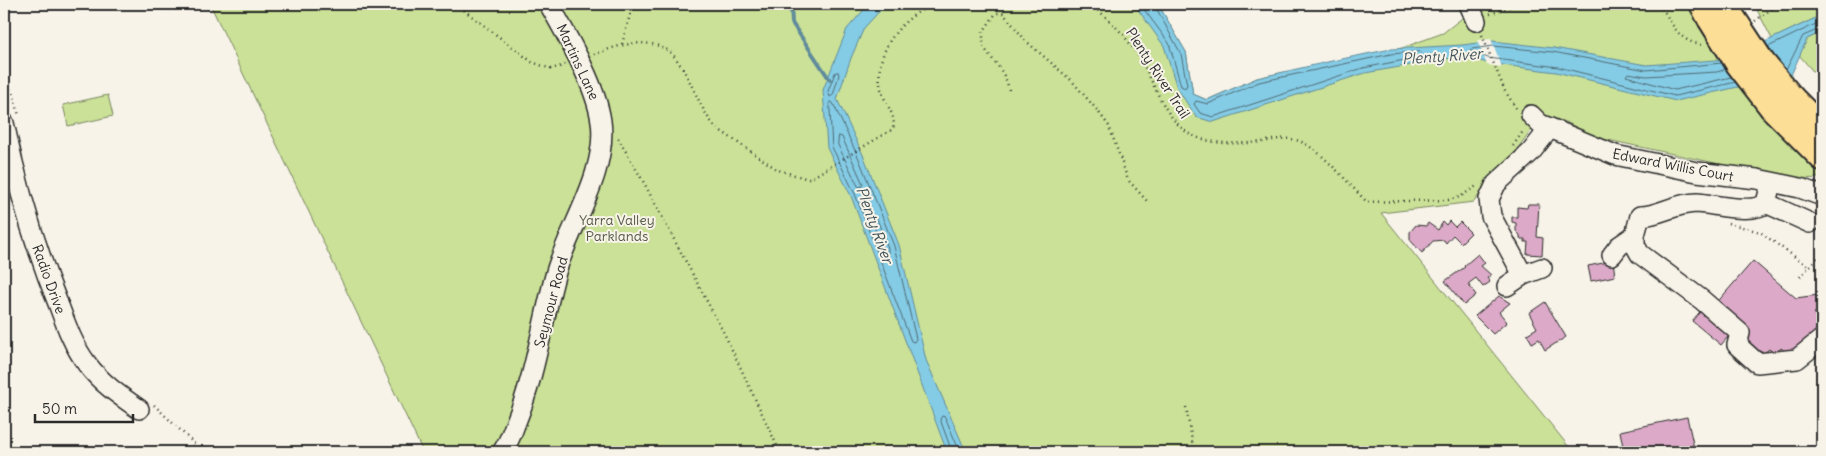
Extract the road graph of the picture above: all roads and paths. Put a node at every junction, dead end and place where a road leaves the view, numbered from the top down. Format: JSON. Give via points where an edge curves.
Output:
{"nodes":[{"id":1,"x":456,"y":4,"type":"edge"},
{"id":2,"x":549,"y":4,"type":"edge"},
{"id":3,"x":633,"y":4,"type":"edge"},
{"id":4,"x":935,"y":4,"type":"edge"},
{"id":5,"x":1090,"y":4,"type":"edge"},
{"id":6,"x":1659,"y":4,"type":"edge"},
{"id":7,"x":1716,"y":9,"type":"edge"},
{"id":8,"x":1476,"y":21,"type":"edge"},
{"id":9,"x":1712,"y":42,"type":"dead end"},
{"id":10,"x":622,"y":44,"type":"junction"},
{"id":11,"x":579,"y":61,"type":"junction"},
{"id":12,"x":4,"y":75,"type":"edge"},
{"id":13,"x":1009,"y":90,"type":"dead end"},
{"id":14,"x":1782,"y":103,"type":"junction"},
{"id":15,"x":1526,"y":117,"type":"junction"},
{"id":16,"x":602,"y":122,"type":"junction"},
{"id":17,"x":12,"y":124,"type":"edge"},
{"id":18,"x":1550,"y":128,"type":"junction"},
{"id":19,"x":1822,"y":128,"type":"edge"},
{"id":20,"x":1508,"y":153,"type":"dead end"},
{"id":21,"x":1822,"y":158,"type":"edge"},
{"id":22,"x":1772,"y":182,"type":"junction"},
{"id":23,"x":1479,"y":184,"type":"dead end"},
{"id":24,"x":1822,"y":185,"type":"edge"},
{"id":25,"x":1800,"y":188,"type":"junction"},
{"id":26,"x":1822,"y":196,"type":"edge"},
{"id":27,"x":1147,"y":201,"type":"dead end"},
{"id":28,"x":1766,"y":203,"type":"junction"},
{"id":29,"x":1726,"y":205,"type":"junction"},
{"id":30,"x":1810,"y":223,"type":"dead end"},
{"id":31,"x":1635,"y":236,"type":"junction"},
{"id":32,"x":1822,"y":253,"type":"edge"},
{"id":33,"x":1612,"y":255,"type":"dead end"},
{"id":34,"x":1809,"y":267,"type":"junction"},
{"id":35,"x":1542,"y":268,"type":"dead end"},
{"id":36,"x":1523,"y":275,"type":"junction"},
{"id":37,"x":1800,"y":277,"type":"dead end"},
{"id":38,"x":1508,"y":286,"type":"dead end"},
{"id":39,"x":1822,"y":339,"type":"edge"},
{"id":40,"x":1186,"y":407,"type":"dead end"},
{"id":41,"x":139,"y":408,"type":"joint"},
{"id":42,"x":204,"y":452,"type":"edge"},
{"id":43,"x":502,"y":452,"type":"edge"},
{"id":44,"x":780,"y":452,"type":"edge"},
{"id":45,"x":1194,"y":452,"type":"edge"}],
"edges":[{"from":1,"to":11,"type":"path","via":[[532,62],[551,69]]},
{"from":2,"to":11,"type":"street","name":"Martins Lane"},
{"from":3,"to":10,"type":"path"},
{"from":4,"to":10,"type":"path","via":[[903,22],[884,54],[880,87],[894,118],[890,132],[811,178],[778,170],[715,127],[676,58],[670,53],[660,47]]},
{"from":5,"to":23,"type":"path","name":"Plenty River Trail","via":[[1112,21],[1124,36],[1169,113],[1193,136],[1230,143],[1282,138],[1296,140],[1320,156],[1367,202],[1448,200],[1460,197]]},
{"from":6,"to":9,"type":"path","via":[[1684,39],[1694,44]]},
{"from":7,"to":14,"type":"main road","bridge":true,"via":[[1763,63]]},
{"from":8,"to":15,"type":"path","via":[[1511,103]]},
{"from":10,"to":11,"type":"path"},
{"from":11,"to":16,"type":"street","name":"Martins Lane"},
{"from":12,"to":17,"type":"path","via":[[14,99]]},
{"from":13,"to":27,"type":"path","via":[[1003,72],[983,46],[983,32],[996,13],[1003,13],[1026,41],[1072,81],[1097,110],[1109,126],[1128,180]]},
{"from":14,"to":19,"type":"main road"},
{"from":14,"to":21,"type":"main road"},
{"from":15,"to":18,"type":"street","name":"Edward Willis Court"},
{"from":15,"to":20,"type":"path","via":[[1522,133]]},
{"from":16,"to":43,"type":"street","name":"Seymour Road","via":[[601,151],[557,270],[528,392]]},
{"from":16,"to":44,"type":"path","via":[[615,133],[643,181],[726,338]]},
{"from":17,"to":41,"type":"street","name":"Radio Drive","via":[[14,169],[42,265],[71,336],[86,364],[108,388]]},
{"from":18,"to":22,"type":"street","name":"Edward Willis Court","via":[[1615,155],[1697,172]]},
{"from":18,"to":36,"type":"street","via":[[1531,152],[1496,184],[1489,199],[1491,216]]},
{"from":22,"to":25,"type":"street","name":"Edward Willis Court"},
{"from":22,"to":28,"type":"street"},
{"from":24,"to":25,"type":"street","name":"Edward Willis Court"},
{"from":25,"to":26,"type":"street","name":"Edward Willis Court"},
{"from":28,"to":29,"type":"street","via":[[1754,209]]},
{"from":28,"to":30,"type":"street"},
{"from":29,"to":31,"type":"street","via":[[1678,205],[1640,216]]},
{"from":29,"to":34,"type":"path","via":[[1724,217],[1729,225],[1760,232]]},
{"from":31,"to":33,"type":"street"},
{"from":31,"to":39,"type":"street","via":[[1640,254],[1740,333],[1737,345],[1757,363],[1797,359]]},
{"from":32,"to":34,"type":"path"},
{"from":34,"to":37,"type":"path"},
{"from":35,"to":36,"type":"street"},
{"from":36,"to":38,"type":"street"},
{"from":40,"to":45,"type":"path"},
{"from":41,"to":42,"type":"path"}]}
